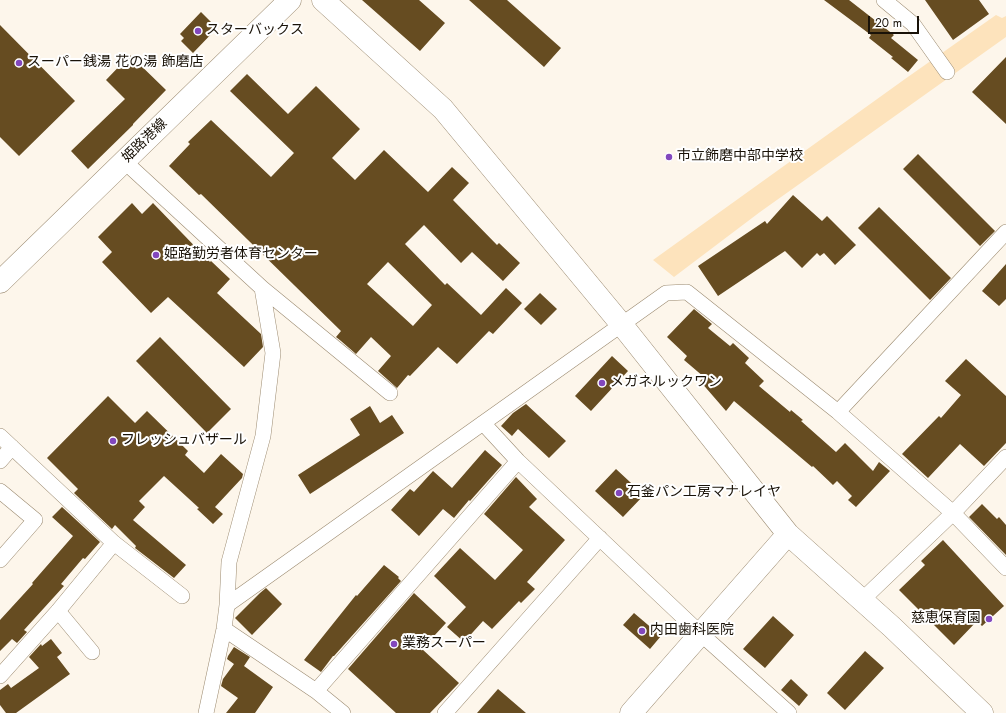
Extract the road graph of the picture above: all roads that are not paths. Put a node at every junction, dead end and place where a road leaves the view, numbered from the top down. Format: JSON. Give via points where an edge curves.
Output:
{"nodes":[{"id":1,"x":290,"y":0,"type":"edge"},
{"id":2,"x":323,"y":0,"type":"edge"},
{"id":3,"x":884,"y":0,"type":"edge"},
{"id":4,"x":947,"y":72,"type":"dead end"},
{"id":5,"x":124,"y":161,"type":"junction"},
{"id":6,"x":1006,"y":232,"type":"edge"},
{"id":7,"x":0,"y":282,"type":"edge"},
{"id":8,"x":262,"y":288,"type":"junction"},
{"id":9,"x":622,"y":325,"type":"junction"},
{"id":10,"x":390,"y":393,"type":"dead end"},
{"id":11,"x":838,"y":412,"type":"junction"},
{"id":12,"x":483,"y":423,"type":"junction"},
{"id":13,"x":0,"y":436,"type":"edge"},
{"id":14,"x":12,"y":447,"type":"junction"},
{"id":15,"x":1006,"y":457,"type":"edge"},
{"id":16,"x":0,"y":461,"type":"edge"},
{"id":17,"x":518,"y":461,"type":"junction"},
{"id":18,"x":0,"y":490,"type":"edge"},
{"id":19,"x":953,"y":513,"type":"junction"},
{"id":20,"x":788,"y":534,"type":"junction"},
{"id":21,"x":600,"y":538,"type":"junction"},
{"id":22,"x":114,"y":543,"type":"junction"},
{"id":23,"x":0,"y":560,"type":"edge"},
{"id":24,"x":1006,"y":568,"type":"edge"},
{"id":25,"x":182,"y":596,"type":"dead end"},
{"id":26,"x":862,"y":600,"type":"junction"},
{"id":27,"x":227,"y":605,"type":"junction"},
{"id":28,"x":58,"y":611,"type":"junction"},
{"id":29,"x":224,"y":629,"type":"junction"},
{"id":30,"x":701,"y":634,"type":"junction"},
{"id":31,"x":92,"y":652,"type":"dead end"},
{"id":32,"x":0,"y":676,"type":"edge"},
{"id":33,"x":316,"y":691,"type":"junction"},
{"id":34,"x":206,"y":713,"type":"edge"},
{"id":35,"x":343,"y":713,"type":"edge"},
{"id":36,"x":445,"y":713,"type":"edge"},
{"id":37,"x":631,"y":713,"type":"edge"},
{"id":38,"x":789,"y":713,"type":"edge"},
{"id":39,"x":982,"y":713,"type":"edge"}],
"edges":[{"from":1,"to":5,"type":"street","name":"姫路港線"},
{"from":2,"to":9,"type":"street","via":[[443,109]]},
{"from":3,"to":4,"type":"street","via":[[913,24]]},
{"from":5,"to":7,"type":"street","name":"姫路港線"},
{"from":5,"to":8,"type":"street"},
{"from":6,"to":11,"type":"street"},
{"from":8,"to":10,"type":"street"},
{"from":8,"to":27,"type":"street","via":[[274,353],[263,436],[229,562]]},
{"from":9,"to":11,"type":"street","via":[[666,293],[687,292]]},
{"from":9,"to":12,"type":"street"},
{"from":9,"to":20,"type":"street"},
{"from":11,"to":19,"type":"street"},
{"from":12,"to":17,"type":"street"},
{"from":12,"to":27,"type":"street"},
{"from":13,"to":14,"type":"street"},
{"from":14,"to":16,"type":"street"},
{"from":14,"to":22,"type":"street"},
{"from":15,"to":19,"type":"street"},
{"from":17,"to":21,"type":"street"},
{"from":17,"to":33,"type":"street"},
{"from":18,"to":23,"type":"street","via":[[35,520]]},
{"from":19,"to":24,"type":"street"},
{"from":19,"to":26,"type":"street"},
{"from":20,"to":26,"type":"street"},
{"from":20,"to":30,"type":"street"},
{"from":21,"to":30,"type":"street"},
{"from":21,"to":36,"type":"street"},
{"from":22,"to":25,"type":"street"},
{"from":22,"to":28,"type":"street"},
{"from":26,"to":39,"type":"street"},
{"from":27,"to":29,"type":"street"},
{"from":28,"to":31,"type":"street"},
{"from":28,"to":32,"type":"street"},
{"from":29,"to":33,"type":"street"},
{"from":29,"to":34,"type":"street"},
{"from":30,"to":37,"type":"street"},
{"from":30,"to":38,"type":"street"},
{"from":33,"to":35,"type":"street"}]}
